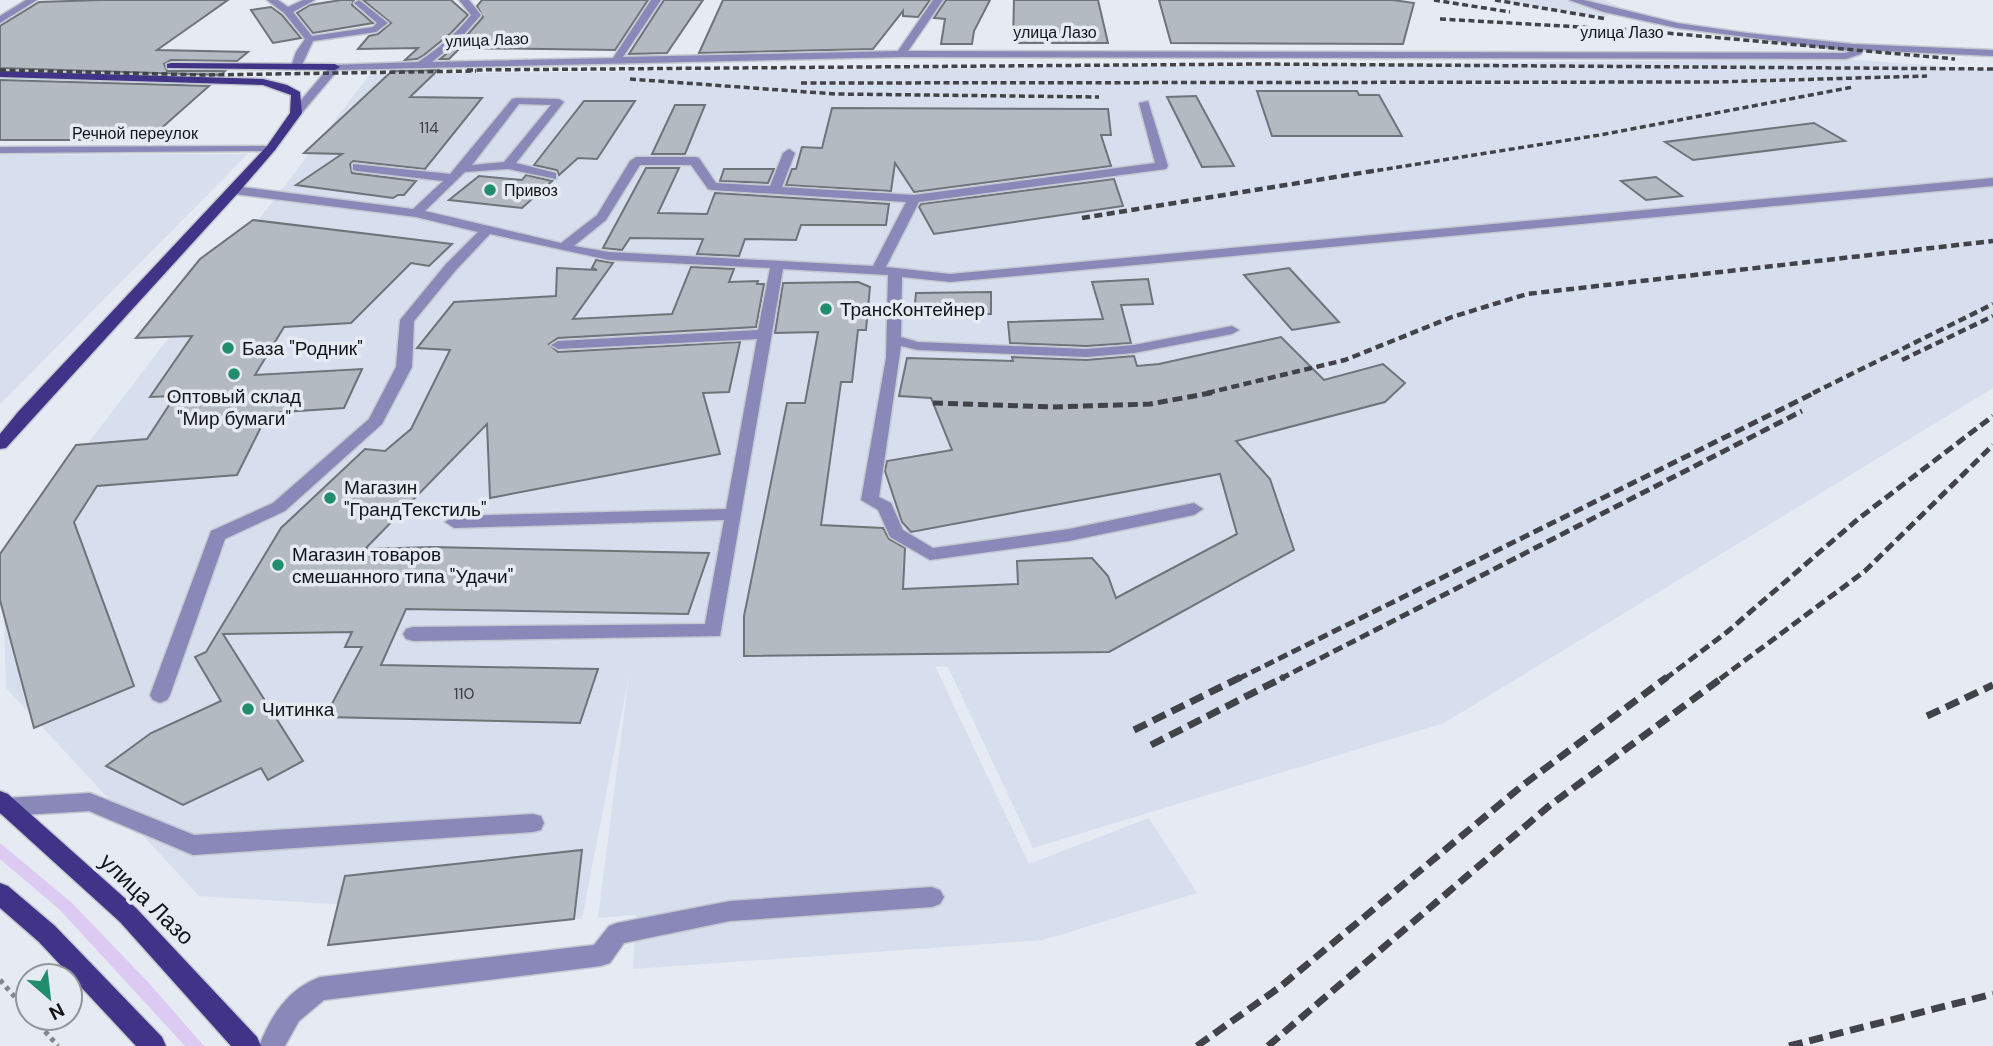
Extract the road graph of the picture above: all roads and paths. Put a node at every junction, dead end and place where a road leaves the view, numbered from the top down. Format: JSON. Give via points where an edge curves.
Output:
{"nodes":[{"id":1,"x":32,"y":0,"type":"edge"},
{"id":2,"x":272,"y":0,"type":"edge"},
{"id":3,"x":310,"y":0,"type":"edge"},
{"id":4,"x":464,"y":0,"type":"edge"},
{"id":5,"x":654,"y":0,"type":"edge"},
{"id":6,"x":938,"y":0,"type":"edge"},
{"id":7,"x":1574,"y":0,"type":"edge"},
{"id":8,"x":1613,"y":0,"type":"edge"},
{"id":9,"x":359,"y":4,"type":"dead end"},
{"id":10,"x":287,"y":11,"type":"junction"},
{"id":11,"x":0,"y":20,"type":"edge"},
{"id":12,"x":1662,"y":21,"type":"junction"},
{"id":13,"x":310,"y":39,"type":"junction"},
{"id":14,"x":1853,"y":47,"type":"junction"},
{"id":15,"x":1993,"y":53,"type":"edge"},
{"id":16,"x":901,"y":54,"type":"junction"},
{"id":17,"x":617,"y":58,"type":"junction"},
{"id":18,"x":0,"y":63,"type":"edge"},
{"id":19,"x":67,"y":64,"type":"dead end"},
{"id":20,"x":419,"y":65,"type":"junction"},
{"id":21,"x":162,"y":66,"type":"dead end"},
{"id":22,"x":335,"y":67,"type":"junction"},
{"id":23,"x":296,"y":68,"type":"junction"},
{"id":24,"x":0,"y":74,"type":"edge"},
{"id":25,"x":1144,"y":103,"type":"dead end"},
{"id":26,"x":296,"y":113,"type":"junction"},
{"id":27,"x":271,"y":148,"type":"junction"},
{"id":28,"x":0,"y":150,"type":"edge"},
{"id":29,"x":789,"y":153,"type":"dead end"},
{"id":30,"x":508,"y":165,"type":"junction"},
{"id":31,"x":357,"y":167,"type":"dead end"},
{"id":32,"x":462,"y":169,"type":"junction"},
{"id":33,"x":552,"y":176,"type":"dead end"},
{"id":34,"x":452,"y":178,"type":"junction"},
{"id":35,"x":1993,"y":182,"type":"edge"},
{"id":36,"x":234,"y":190,"type":"junction"},
{"id":37,"x":775,"y":190,"type":"junction"},
{"id":38,"x":914,"y":199,"type":"junction"},
{"id":39,"x":416,"y":212,"type":"junction"},
{"id":40,"x":487,"y":230,"type":"junction"},
{"id":41,"x":563,"y":248,"type":"junction"},
{"id":42,"x":777,"y":265,"type":"junction"},
{"id":43,"x":887,"y":271,"type":"junction"},
{"id":44,"x":1232,"y":330,"type":"dead end"},
{"id":45,"x":765,"y":334,"type":"junction"},
{"id":46,"x":893,"y":340,"type":"junction"},
{"id":47,"x":558,"y":345,"type":"dead end"},
{"id":48,"x":0,"y":444,"type":"edge"},
{"id":49,"x":1195,"y":509,"type":"dead end"},
{"id":50,"x":734,"y":514,"type":"junction"},
{"id":51,"x":454,"y":522,"type":"dead end"},
{"id":52,"x":413,"y":634,"type":"dead end"},
{"id":53,"x":160,"y":695,"type":"dead end"},
{"id":54,"x":3,"y":803,"type":"edge"},
{"id":55,"x":533,"y":822,"type":"dead end"},
{"id":56,"x":0,"y":893,"type":"edge"},
{"id":57,"x":932,"y":897,"type":"dead end"},
{"id":58,"x":0,"y":980,"type":"edge"},
{"id":59,"x":14,"y":996,"type":"edge"},
{"id":60,"x":46,"y":1032,"type":"edge"},
{"id":61,"x":58,"y":1046,"type":"edge"},
{"id":62,"x":153,"y":1046,"type":"edge"},
{"id":63,"x":248,"y":1046,"type":"edge"},
{"id":64,"x":271,"y":1046,"type":"edge"}],
"edges":[{"from":1,"to":11,"type":"street"},
{"from":2,"to":10,"type":"street"},
{"from":3,"to":10,"type":"street"},
{"from":4,"to":20,"type":"street","via":[[476,15],[444,50]]},
{"from":5,"to":17,"type":"street"},
{"from":6,"to":16,"type":"street"},
{"from":7,"to":12,"type":"street","name":"улица Лазо","via":[[1609,12]]},
{"from":8,"to":12,"type":"street"},
{"from":9,"to":13,"type":"street","via":[[383,23],[376,29]]},
{"from":10,"to":13,"type":"street"},
{"from":12,"to":14,"type":"street","name":"улица Лазо"},
{"from":13,"to":23,"type":"street"},
{"from":14,"to":15,"type":"street"},
{"from":14,"to":16,"type":"street","name":"улица Лазо","via":[[1857,52],[1846,56]]},
{"from":16,"to":17,"type":"street","name":"улица Лазо"},
{"from":17,"to":20,"type":"street","name":"улица Лазо"},
{"from":18,"to":19,"type":"main road"},
{"from":20,"to":22,"type":"street","name":"улица Лазо"},
{"from":21,"to":23,"type":"main road","name":"улица Лазо"},
{"from":22,"to":23,"type":"main road","name":"улица Лазо"},
{"from":22,"to":26,"type":"street"},
{"from":24,"to":26,"type":"main road","via":[[263,82],[296,94]]},
{"from":25,"to":38,"type":"street","via":[[1162,166]]},
{"from":26,"to":27,"type":"main road"},
{"from":27,"to":28,"type":"street","name":"Речной переулок"},
{"from":27,"to":36,"type":"main road"},
{"from":29,"to":37,"type":"street"},
{"from":30,"to":32,"type":"street"},
{"from":30,"to":32,"type":"street","via":[[559,102],[516,101]]},
{"from":30,"to":33,"type":"street"},
{"from":31,"to":34,"type":"street"},
{"from":32,"to":34,"type":"street"},
{"from":34,"to":39,"type":"street"},
{"from":35,"to":43,"type":"street","via":[[950,278]]},
{"from":36,"to":39,"type":"street"},
{"from":36,"to":48,"type":"main road"},
{"from":37,"to":38,"type":"street"},
{"from":37,"to":41,"type":"street","via":[[712,186],[695,162],[636,160],[602,217]]},
{"from":38,"to":43,"type":"street"},
{"from":39,"to":40,"type":"street"},
{"from":40,"to":41,"type":"street"},
{"from":40,"to":53,"type":"street","via":[[407,320],[404,367],[376,421],[279,507],[217,535]]},
{"from":41,"to":42,"type":"street","via":[[609,256]]},
{"from":42,"to":43,"type":"street"},
{"from":42,"to":45,"type":"street"},
{"from":43,"to":46,"type":"street"},
{"from":44,"to":46,"type":"street","via":[[1086,354],[918,346]]},
{"from":45,"to":47,"type":"street"},
{"from":45,"to":50,"type":"street"},
{"from":46,"to":49,"type":"street","via":[[870,500],[885,507],[896,533],[930,554],[1069,535]]},
{"from":50,"to":51,"type":"street"},
{"from":50,"to":52,"type":"street","via":[[713,631]]},
{"from":54,"to":55,"type":"street","via":[[90,802],[193,845]]},
{"from":54,"to":63,"type":"main road","name":"улица Лазо","via":[[128,915]]},
{"from":56,"to":62,"type":"main road","via":[[47,934]]},
{"from":57,"to":64,"type":"street","via":[[730,911],[617,934],[601,955],[320,989],[297,1001]]},
{"from":58,"to":59,"type":"path"},
{"from":60,"to":61,"type":"path"}]}
